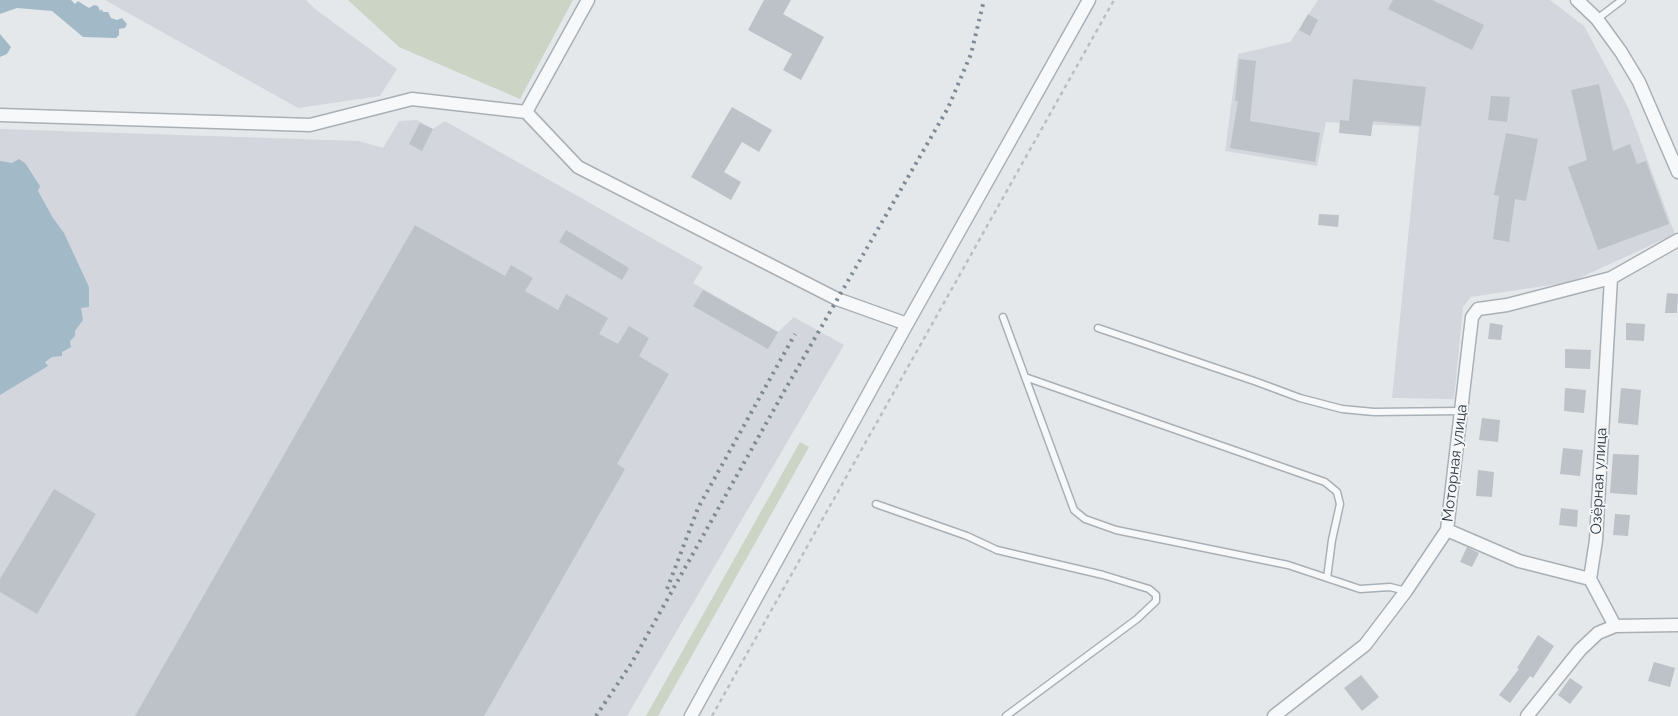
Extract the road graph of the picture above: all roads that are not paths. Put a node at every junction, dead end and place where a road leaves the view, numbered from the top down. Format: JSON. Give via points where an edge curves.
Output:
{"nodes":[{"id":1,"x":588,"y":0,"type":"edge"},
{"id":2,"x":1089,"y":0,"type":"edge"},
{"id":3,"x":1577,"y":0,"type":"edge"},
{"id":4,"x":1622,"y":0,"type":"edge"},
{"id":5,"x":1597,"y":19,"type":"junction"},
{"id":6,"x":526,"y":112,"type":"junction"},
{"id":7,"x":0,"y":115,"type":"edge"},
{"id":8,"x":1678,"y":172,"type":"edge"},
{"id":9,"x":1678,"y":240,"type":"edge"},
{"id":10,"x":1611,"y":278,"type":"junction"},
{"id":11,"x":1003,"y":317,"type":"dead end"},
{"id":12,"x":907,"y":324,"type":"junction"},
{"id":13,"x":1098,"y":328,"type":"dead end"},
{"id":14,"x":1025,"y":377,"type":"junction"},
{"id":15,"x":1461,"y":410,"type":"junction"},
{"id":16,"x":876,"y":504,"type":"dead end"},
{"id":17,"x":1448,"y":530,"type":"junction"},
{"id":18,"x":1327,"y":578,"type":"junction"},
{"id":19,"x":1590,"y":579,"type":"junction"},
{"id":20,"x":1406,"y":591,"type":"junction"},
{"id":21,"x":1678,"y":625,"type":"edge"},
{"id":22,"x":1616,"y":626,"type":"junction"},
{"id":23,"x":691,"y":716,"type":"edge"},
{"id":24,"x":1006,"y":716,"type":"edge"},
{"id":25,"x":1274,"y":716,"type":"edge"},
{"id":26,"x":1527,"y":716,"type":"edge"}],
"edges":[{"from":1,"to":6,"type":"street"},
{"from":2,"to":12,"type":"street"},
{"from":3,"to":5,"type":"street"},
{"from":4,"to":5,"type":"lane"},
{"from":5,"to":8,"type":"street","via":[[1639,82]]},
{"from":6,"to":7,"type":"street","via":[[412,99],[310,125]]},
{"from":6,"to":12,"type":"street","via":[[578,167],[838,299]]},
{"from":9,"to":10,"type":"street"},
{"from":10,"to":15,"type":"street","name":"Моторная улица","via":[[1507,305],[1478,309],[1472,317]]},
{"from":10,"to":19,"type":"street","name":"Озёрная улица","via":[[1596,540]]},
{"from":11,"to":14,"type":"lane"},
{"from":12,"to":23,"type":"street"},
{"from":13,"to":15,"type":"lane","via":[[1300,398],[1342,408],[1374,412]]},
{"from":14,"to":18,"type":"lane","via":[[1074,510],[1085,519],[1116,530],[1288,566]]},
{"from":14,"to":18,"type":"lane","via":[[1325,482],[1337,492],[1340,504]]},
{"from":15,"to":17,"type":"street","name":"Моторная улица"},
{"from":16,"to":24,"type":"lane","via":[[997,550],[1103,575],[1149,589],[1156,595],[1156,601],[1137,619]]},
{"from":17,"to":19,"type":"street","via":[[1519,561]]},
{"from":17,"to":20,"type":"street","name":"Моторная улица"},
{"from":18,"to":20,"type":"lane","via":[[1360,589],[1390,587]]},
{"from":19,"to":22,"type":"street"},
{"from":20,"to":25,"type":"street","name":"Моторная улица","via":[[1365,645]]},
{"from":21,"to":22,"type":"street"},
{"from":22,"to":26,"type":"street","via":[[1598,633],[1580,650]]}]}
